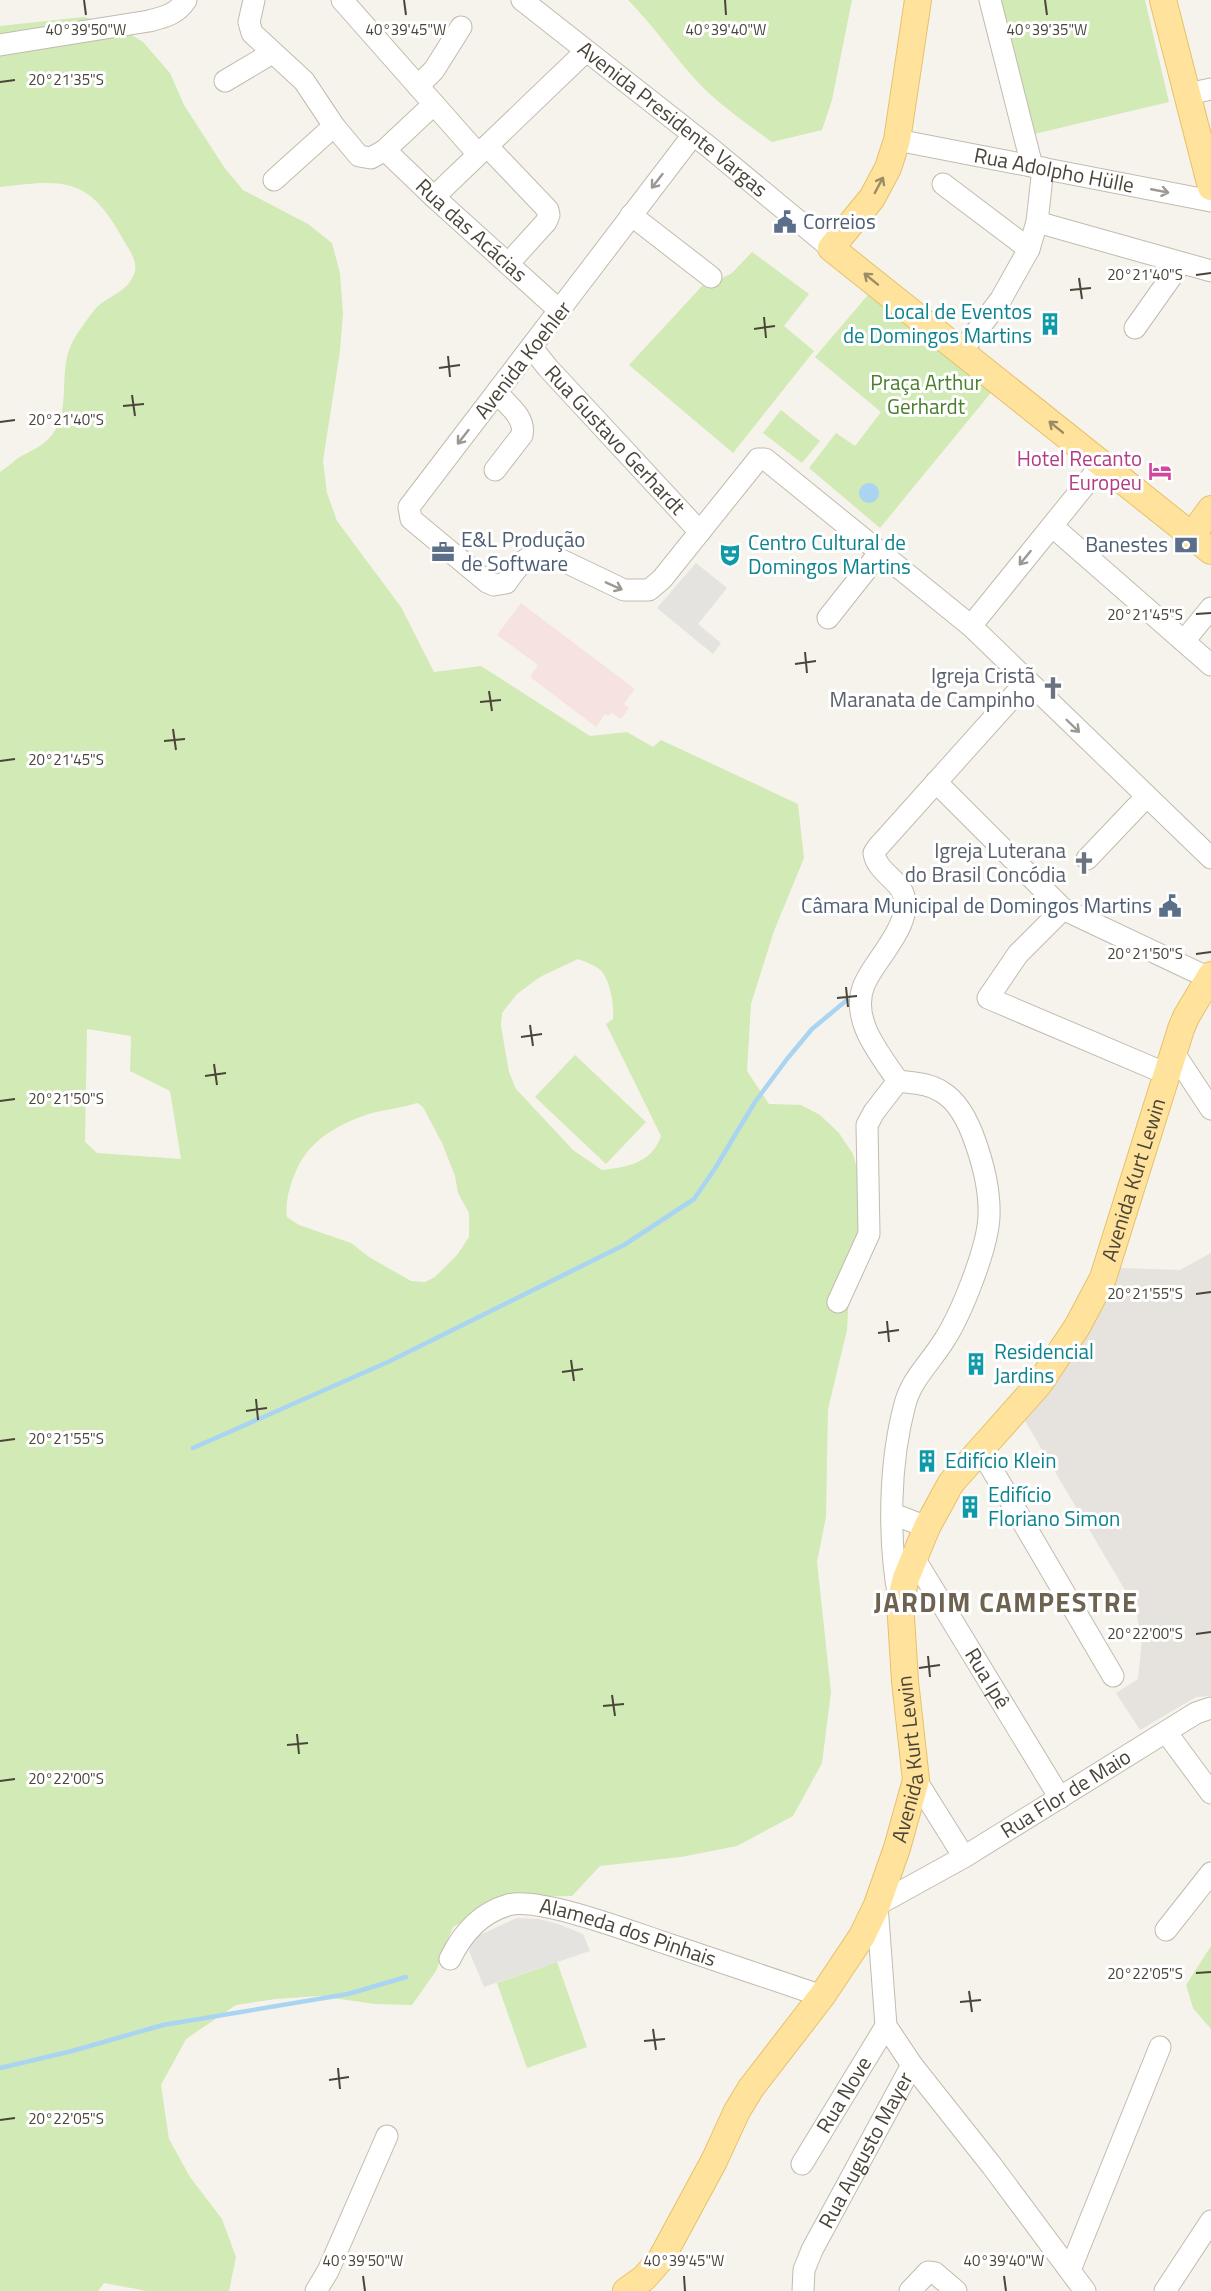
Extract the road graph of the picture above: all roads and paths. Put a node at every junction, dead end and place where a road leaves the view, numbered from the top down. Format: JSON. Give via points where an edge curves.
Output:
{"nodes":[{"id":1,"x":186,"y":0,"type":"edge"},
{"id":2,"x":254,"y":0,"type":"edge"},
{"id":3,"x":342,"y":0,"type":"edge"},
{"id":4,"x":918,"y":0,"type":"edge"},
{"id":5,"x":990,"y":0,"type":"edge"},
{"id":6,"x":1163,"y":0,"type":"edge"},
{"id":7,"x":521,"y":1,"type":"edge"},
{"id":8,"x":461,"y":27,"type":"dead end"},
{"id":9,"x":0,"y":45,"type":"edge"},
{"id":10,"x":586,"y":51,"type":"junction"},
{"id":11,"x":272,"y":53,"type":"junction"},
{"id":12,"x":225,"y":81,"type":"dead end"},
{"id":13,"x":418,"y":86,"type":"junction"},
{"id":14,"x":1199,"y":91,"type":"edge"},
{"id":15,"x":434,"y":104,"type":"junction"},
{"id":16,"x":334,"y":126,"type":"junction"},
{"id":17,"x":693,"y":135,"type":"junction"},
{"id":18,"x":897,"y":140,"type":"junction"},
{"id":19,"x":385,"y":150,"type":"junction"},
{"id":20,"x":482,"y":150,"type":"junction"},
{"id":21,"x":1037,"y":167,"type":"junction"},
{"id":22,"x":273,"y":180,"type":"dead end"},
{"id":23,"x":943,"y":184,"type":"dead end"},
{"id":24,"x":1211,"y":188,"type":"edge"},
{"id":25,"x":434,"y":197,"type":"junction"},
{"id":26,"x":1211,"y":201,"type":"edge"},
{"id":27,"x":631,"y":215,"type":"junction"},
{"id":28,"x":1037,"y":222,"type":"junction"},
{"id":29,"x":831,"y":248,"type":"junction"},
{"id":30,"x":1029,"y":249,"type":"junction"},
{"id":31,"x":1181,"y":263,"type":"junction"},
{"id":32,"x":508,"y":264,"type":"junction"},
{"id":33,"x":1211,"y":271,"type":"edge"},
{"id":34,"x":711,"y":277,"type":"dead end"},
{"id":35,"x":560,"y":311,"type":"junction"},
{"id":36,"x":1135,"y":328,"type":"dead end"},
{"id":37,"x":532,"y":348,"type":"junction"},
{"id":38,"x":961,"y":352,"type":"junction"},
{"id":39,"x":497,"y":393,"type":"junction"},
{"id":40,"x":1102,"y":464,"type":"junction"},
{"id":41,"x":495,"y":470,"type":"dead end"},
{"id":42,"x":1211,"y":509,"type":"edge"},
{"id":43,"x":1052,"y":526,"type":"junction"},
{"id":44,"x":700,"y":532,"type":"junction"},
{"id":45,"x":1201,"y":543,"type":"edge"},
{"id":46,"x":881,"y":551,"type":"junction"},
{"id":47,"x":1211,"y":608,"type":"edge"},
{"id":48,"x":828,"y":618,"type":"dead end"},
{"id":49,"x":971,"y":626,"type":"junction"},
{"id":50,"x":1184,"y":641,"type":"junction"},
{"id":51,"x":1211,"y":665,"type":"edge"},
{"id":52,"x":1027,"y":681,"type":"junction"},
{"id":53,"x":936,"y":782,"type":"junction"},
{"id":54,"x":1146,"y":797,"type":"junction"},
{"id":55,"x":1211,"y":858,"type":"edge"},
{"id":56,"x":1087,"y":859,"type":"dead end"},
{"id":57,"x":1063,"y":909,"type":"junction"},
{"id":58,"x":1210,"y":976,"type":"edge"},
{"id":59,"x":1170,"y":1063,"type":"junction"},
{"id":60,"x":898,"y":1081,"type":"junction"},
{"id":61,"x":1211,"y":1109,"type":"edge"},
{"id":62,"x":838,"y":1302,"type":"dead end"},
{"id":63,"x":980,"y":1449,"type":"junction"},
{"id":64,"x":892,"y":1514,"type":"junction"},
{"id":65,"x":927,"y":1527,"type":"junction"},
{"id":66,"x":914,"y":1558,"type":"junction"},
{"id":67,"x":900,"y":1602,"type":"junction"},
{"id":68,"x":1113,"y":1676,"type":"dead end"},
{"id":69,"x":1211,"y":1708,"type":"edge"},
{"id":70,"x":1166,"y":1732,"type":"junction"},
{"id":71,"x":916,"y":1780,"type":"junction"},
{"id":72,"x":1211,"y":1793,"type":"edge"},
{"id":73,"x":1060,"y":1798,"type":"junction"},
{"id":74,"x":964,"y":1857,"type":"junction"},
{"id":75,"x":1211,"y":1873,"type":"edge"},
{"id":76,"x":877,"y":1905,"type":"junction"},
{"id":77,"x":1166,"y":1930,"type":"dead end"},
{"id":78,"x":450,"y":1959,"type":"dead end"},
{"id":79,"x":822,"y":1996,"type":"junction"},
{"id":80,"x":886,"y":2026,"type":"junction"},
{"id":81,"x":1160,"y":2047,"type":"dead end"},
{"id":82,"x":912,"y":2066,"type":"junction"},
{"id":83,"x":387,"y":2136,"type":"dead end"},
{"id":84,"x":802,"y":2164,"type":"dead end"},
{"id":85,"x":1211,"y":2221,"type":"edge"},
{"id":86,"x":1070,"y":2270,"type":"junction"},
{"id":87,"x":316,"y":2291,"type":"edge"},
{"id":88,"x":627,"y":2291,"type":"edge"},
{"id":89,"x":803,"y":2291,"type":"edge"},
{"id":90,"x":910,"y":2291,"type":"edge"},
{"id":91,"x":957,"y":2291,"type":"edge"},
{"id":92,"x":1085,"y":2291,"type":"edge"},
{"id":93,"x":1165,"y":2291,"type":"edge"}],
"edges":[{"from":1,"to":9,"type":"street","via":[[166,17]]},
{"from":2,"to":11,"type":"street","via":[[249,28]]},
{"from":3,"to":13,"type":"street"},
{"from":4,"to":18,"type":"main road"},
{"from":5,"to":21,"type":"street"},
{"from":6,"to":14,"type":"main road"},
{"from":7,"to":10,"type":"street","name":"Avenida Presidente Vargas"},
{"from":8,"to":13,"type":"street","via":[[434,70]]},
{"from":10,"to":17,"type":"street","name":"Avenida Presidente Vargas"},
{"from":10,"to":20,"type":"street"},
{"from":11,"to":12,"type":"street"},
{"from":11,"to":16,"type":"street","via":[[304,81]]},
{"from":13,"to":15,"type":"street"},
{"from":14,"to":24,"type":"main road"},
{"from":15,"to":19,"type":"street"},
{"from":15,"to":20,"type":"street"},
{"from":16,"to":19,"type":"street","via":[[360,156],[371,158]]},
{"from":16,"to":22,"type":"street"},
{"from":17,"to":27,"type":"street","name":"Avenida Koehler","one_way":true},
{"from":17,"to":29,"type":"street","name":"Avenida Presidente Vargas"},
{"from":18,"to":21,"type":"street","name":"Rua Adolpho Hülle"},
{"from":29,"to":18,"type":"main road","one_way":true,"via":[[872,198]]},
{"from":19,"to":25,"type":"street","name":"Rua das Acácias"},
{"from":20,"to":25,"type":"street"},
{"from":20,"to":32,"type":"street","via":[[548,210],[546,222]]},
{"from":21,"to":26,"type":"street","name":"Rua Adolpho Hülle","one_way":true},
{"from":21,"to":28,"type":"street"},
{"from":23,"to":30,"type":"street"},
{"from":25,"to":32,"type":"street","name":"Rua das Acácias"},
{"from":27,"to":34,"type":"street"},
{"from":27,"to":35,"type":"street","name":"Avenida Koehler"},
{"from":28,"to":30,"type":"street"},
{"from":28,"to":31,"type":"street"},
{"from":38,"to":29,"type":"main road","name":"Avenida Presidente Vargas","one_way":true},
{"from":30,"to":38,"type":"street","via":[[1001,299]]},
{"from":31,"to":33,"type":"street"},
{"from":31,"to":36,"type":"street"},
{"from":32,"to":35,"type":"street","name":"Rua das Acácias"},
{"from":35,"to":37,"type":"street","name":"Avenida Koehler"},
{"from":37,"to":39,"type":"street","name":"Avenida Koehler"},
{"from":37,"to":44,"type":"street","name":"Rua Gustavo Gerhardt"},
{"from":40,"to":38,"type":"main road","name":"Avenida Presidente Vargas","one_way":true},
{"from":39,"to":41,"type":"street","via":[[519,417],[524,430]]},
{"from":39,"to":44,"type":"street","name":"Avenida Koehler","one_way":true,"via":[[409,507],[415,524],[487,582],[506,584],[526,558],[543,553],[624,590],[649,590]]},
{"from":40,"to":43,"type":"street"},
{"from":40,"to":45,"type":"main road","name":"Avenida Presidente Vargas"},
{"from":42,"to":45,"type":"main road"},
{"from":43,"to":49,"type":"street","one_way":true},
{"from":43,"to":50,"type":"street"},
{"from":44,"to":46,"type":"street","via":[[762,459],[770,461]]},
{"from":46,"to":48,"type":"street"},
{"from":46,"to":49,"type":"street"},
{"from":47,"to":50,"type":"street"},
{"from":49,"to":52,"type":"street"},
{"from":50,"to":51,"type":"street"},
{"from":52,"to":53,"type":"street"},
{"from":52,"to":54,"type":"street","one_way":true},
{"from":53,"to":57,"type":"street"},
{"from":53,"to":60,"type":"street","via":[[874,853],[879,865],[904,893],[905,908],[893,939],[864,986],[861,1013],[872,1042]]},
{"from":54,"to":55,"type":"street"},
{"from":54,"to":56,"type":"street"},
{"from":57,"to":58,"type":"street"},
{"from":57,"to":59,"type":"street","via":[[1018,954],[988,998]]},
{"from":58,"to":59,"type":"main road","name":"Avenida Kurt Lewin","via":[[1186,1017]]},
{"from":59,"to":61,"type":"street"},
{"from":59,"to":63,"type":"main road","name":"Avenida Kurt Lewin","via":[[1104,1278],[1039,1384]]},
{"from":60,"to":62,"type":"street","via":[[867,1125],[869,1234]]},
{"from":60,"to":64,"type":"street","via":[[927,1085],[943,1092],[970,1127],[986,1179],[989,1216],[959,1315],[914,1380],[906,1401],[898,1430]]},
{"from":63,"to":65,"type":"main road","name":"Avenida Kurt Lewin","via":[[951,1483]]},
{"from":63,"to":68,"type":"street"},
{"from":64,"to":65,"type":"street"},
{"from":64,"to":67,"type":"street"},
{"from":65,"to":66,"type":"main road","name":"Avenida Kurt Lewin"},
{"from":66,"to":67,"type":"main road","name":"Avenida Kurt Lewin"},
{"from":66,"to":73,"type":"street","name":"Rua Ipê"},
{"from":67,"to":71,"type":"main road","name":"Avenida Kurt Lewin"},
{"from":69,"to":70,"type":"street","name":"Rua Flor de Maio"},
{"from":70,"to":72,"type":"street"},
{"from":70,"to":73,"type":"street","name":"Rua Flor de Maio"},
{"from":71,"to":74,"type":"street"},
{"from":71,"to":76,"type":"main road","name":"Avenida Kurt Lewin"},
{"from":73,"to":74,"type":"street","name":"Rua Flor de Maio"},
{"from":74,"to":76,"type":"street","name":"Rua Flor de Maio"},
{"from":75,"to":77,"type":"street"},
{"from":76,"to":79,"type":"main road","name":"Avenida Kurt Lewin","via":[[862,1936]]},
{"from":76,"to":80,"type":"street","name":"Rua Augusto Mayer"},
{"from":78,"to":79,"type":"street","name":"Alameda dos Pinhais","via":[[468,1929],[480,1920],[508,1905],[534,1904],[617,1927]]},
{"from":79,"to":88,"type":"main road","name":"Avenida Kurt Lewin","via":[[751,2088],[661,2259]]},
{"from":80,"to":82,"type":"street","name":"Rua Augusto Mayer"},
{"from":80,"to":84,"type":"street","name":"Rua Nove"},
{"from":81,"to":86,"type":"street"},
{"from":82,"to":86,"type":"street"},
{"from":82,"to":89,"type":"street","name":"Rua Augusto Mayer","via":[[812,2250],[804,2270]]},
{"from":83,"to":87,"type":"street"},
{"from":85,"to":93,"type":"street"},
{"from":86,"to":92,"type":"street"},
{"from":90,"to":91,"type":"street","via":[[928,2272]]}]}
